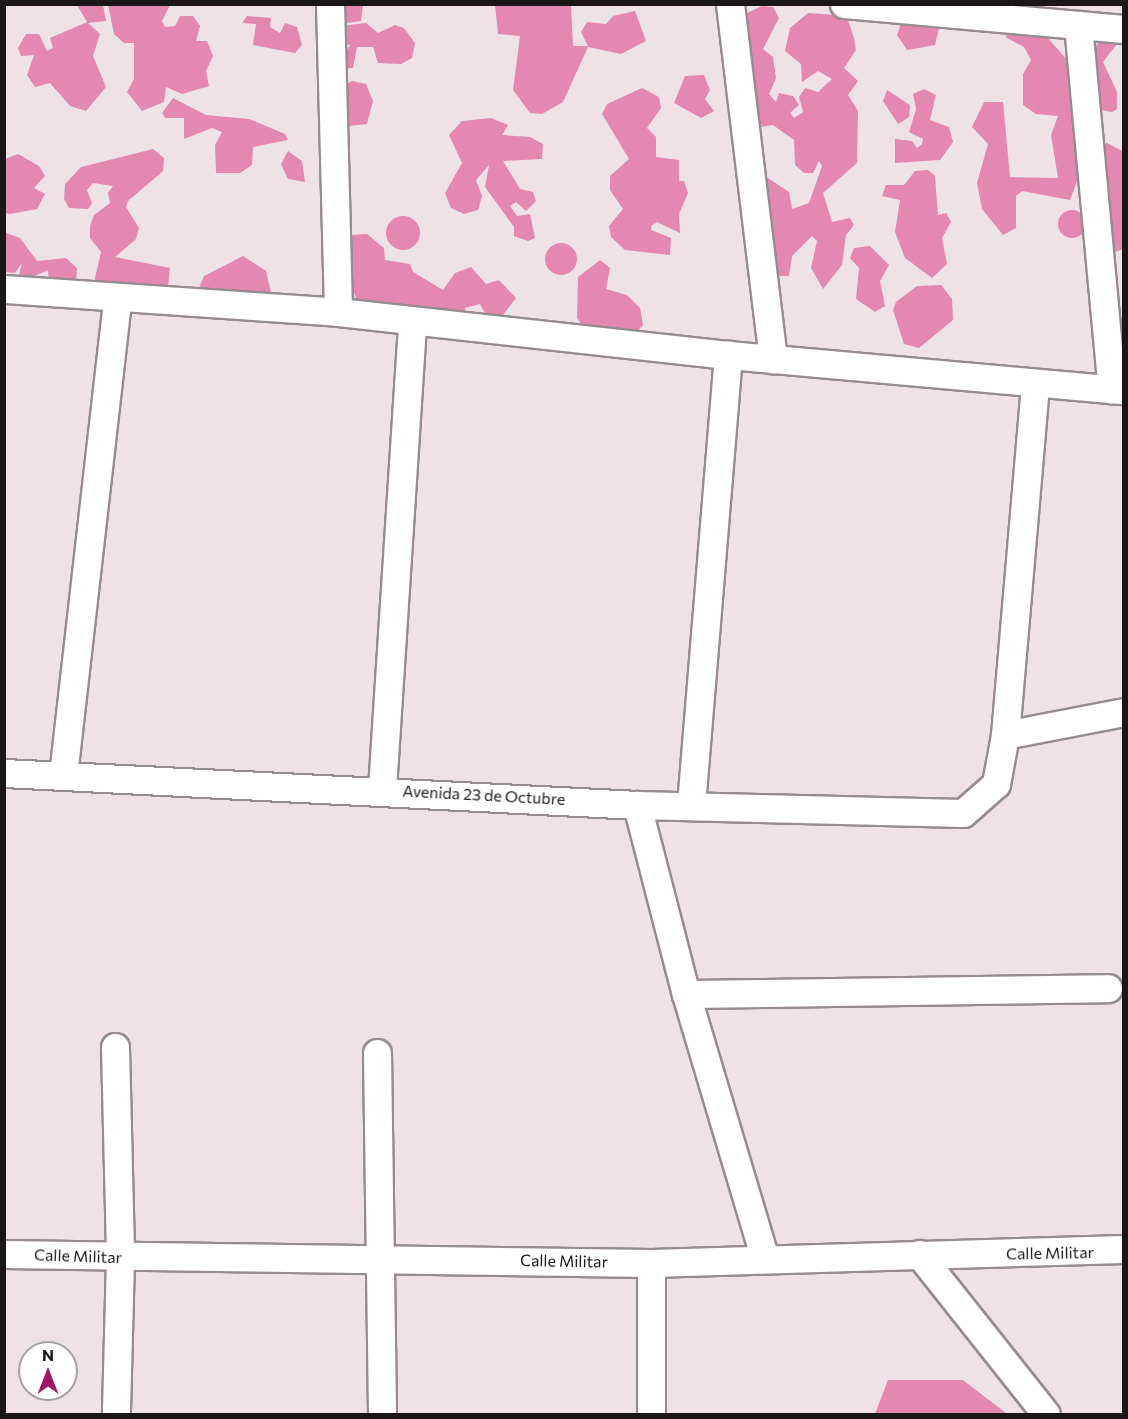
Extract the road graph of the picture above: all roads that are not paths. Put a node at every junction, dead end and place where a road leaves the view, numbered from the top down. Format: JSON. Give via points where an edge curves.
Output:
{"nodes":[{"id":1,"x":330,"y":4,"type":"edge"},
{"id":2,"x":730,"y":4,"type":"edge"},
{"id":3,"x":844,"y":4,"type":"edge"},
{"id":4,"x":1078,"y":25,"type":"junction"},
{"id":5,"x":1124,"y":29,"type":"edge"},
{"id":6,"x":4,"y":289,"type":"edge"},
{"id":7,"x":117,"y":300,"type":"junction"},
{"id":8,"x":338,"y":312,"type":"junction"},
{"id":9,"x":412,"y":322,"type":"junction"},
{"id":10,"x":728,"y":355,"type":"junction"},
{"id":11,"x":773,"y":359,"type":"junction"},
{"id":12,"x":1035,"y":383,"type":"junction"},
{"id":13,"x":1118,"y":390,"type":"edge"},
{"id":14,"x":1124,"y":712,"type":"edge"},
{"id":15,"x":1005,"y":735,"type":"junction"},
{"id":16,"x":4,"y":773,"type":"edge"},
{"id":17,"x":63,"y":775,"type":"junction"},
{"id":18,"x":382,"y":789,"type":"junction"},
{"id":19,"x":637,"y":805,"type":"junction"},
{"id":20,"x":692,"y":805,"type":"junction"},
{"id":21,"x":1108,"y":988,"type":"dead end"},
{"id":22,"x":686,"y":994,"type":"junction"},
{"id":23,"x":115,"y":1047,"type":"dead end"},
{"id":24,"x":376,"y":1053,"type":"dead end"},
{"id":25,"x":1124,"y":1249,"type":"edge"},
{"id":26,"x":4,"y":1254,"type":"edge"},
{"id":27,"x":919,"y":1254,"type":"junction"},
{"id":28,"x":764,"y":1256,"type":"junction"},
{"id":29,"x":120,"y":1258,"type":"junction"},
{"id":30,"x":383,"y":1258,"type":"junction"},
{"id":31,"x":651,"y":1263,"type":"junction"},
{"id":32,"x":116,"y":1414,"type":"edge"},
{"id":33,"x":382,"y":1414,"type":"edge"},
{"id":34,"x":651,"y":1414,"type":"edge"},
{"id":35,"x":1046,"y":1414,"type":"edge"}],
"edges":[{"from":1,"to":8,"type":"street"},
{"from":2,"to":11,"type":"street"},
{"from":3,"to":4,"type":"street"},
{"from":4,"to":5,"type":"street"},
{"from":4,"to":13,"type":"street"},
{"from":6,"to":7,"type":"street"},
{"from":7,"to":8,"type":"street"},
{"from":7,"to":17,"type":"street"},
{"from":8,"to":9,"type":"street"},
{"from":9,"to":10,"type":"street"},
{"from":9,"to":18,"type":"street"},
{"from":10,"to":11,"type":"street"},
{"from":10,"to":20,"type":"street"},
{"from":11,"to":12,"type":"street"},
{"from":12,"to":13,"type":"street"},
{"from":12,"to":15,"type":"street"},
{"from":14,"to":15,"type":"street"},
{"from":15,"to":20,"type":"street","name":"Avenida 23 de Octubre","via":[[996,784],[963,813]]},
{"from":16,"to":17,"type":"street","name":"Avenida 23 de Octubre"},
{"from":17,"to":18,"type":"street","name":"Avenida 23 de Octubre"},
{"from":18,"to":19,"type":"street","name":"Avenida 23 de Octubre"},
{"from":19,"to":20,"type":"street","name":"Avenida 23 de Octubre"},
{"from":19,"to":22,"type":"street"},
{"from":21,"to":22,"type":"street"},
{"from":22,"to":28,"type":"street"},
{"from":23,"to":29,"type":"street"},
{"from":24,"to":30,"type":"street"},
{"from":25,"to":27,"type":"street","name":"Calle Militar"},
{"from":26,"to":29,"type":"street","name":"Calle Militar"},
{"from":27,"to":28,"type":"street","name":"Calle Militar"},
{"from":27,"to":35,"type":"street"},
{"from":28,"to":31,"type":"street","name":"Calle Militar"},
{"from":29,"to":30,"type":"street","name":"Calle Militar"},
{"from":29,"to":32,"type":"street"},
{"from":30,"to":31,"type":"street","name":"Calle Militar"},
{"from":30,"to":33,"type":"street"},
{"from":31,"to":34,"type":"street"}]}
